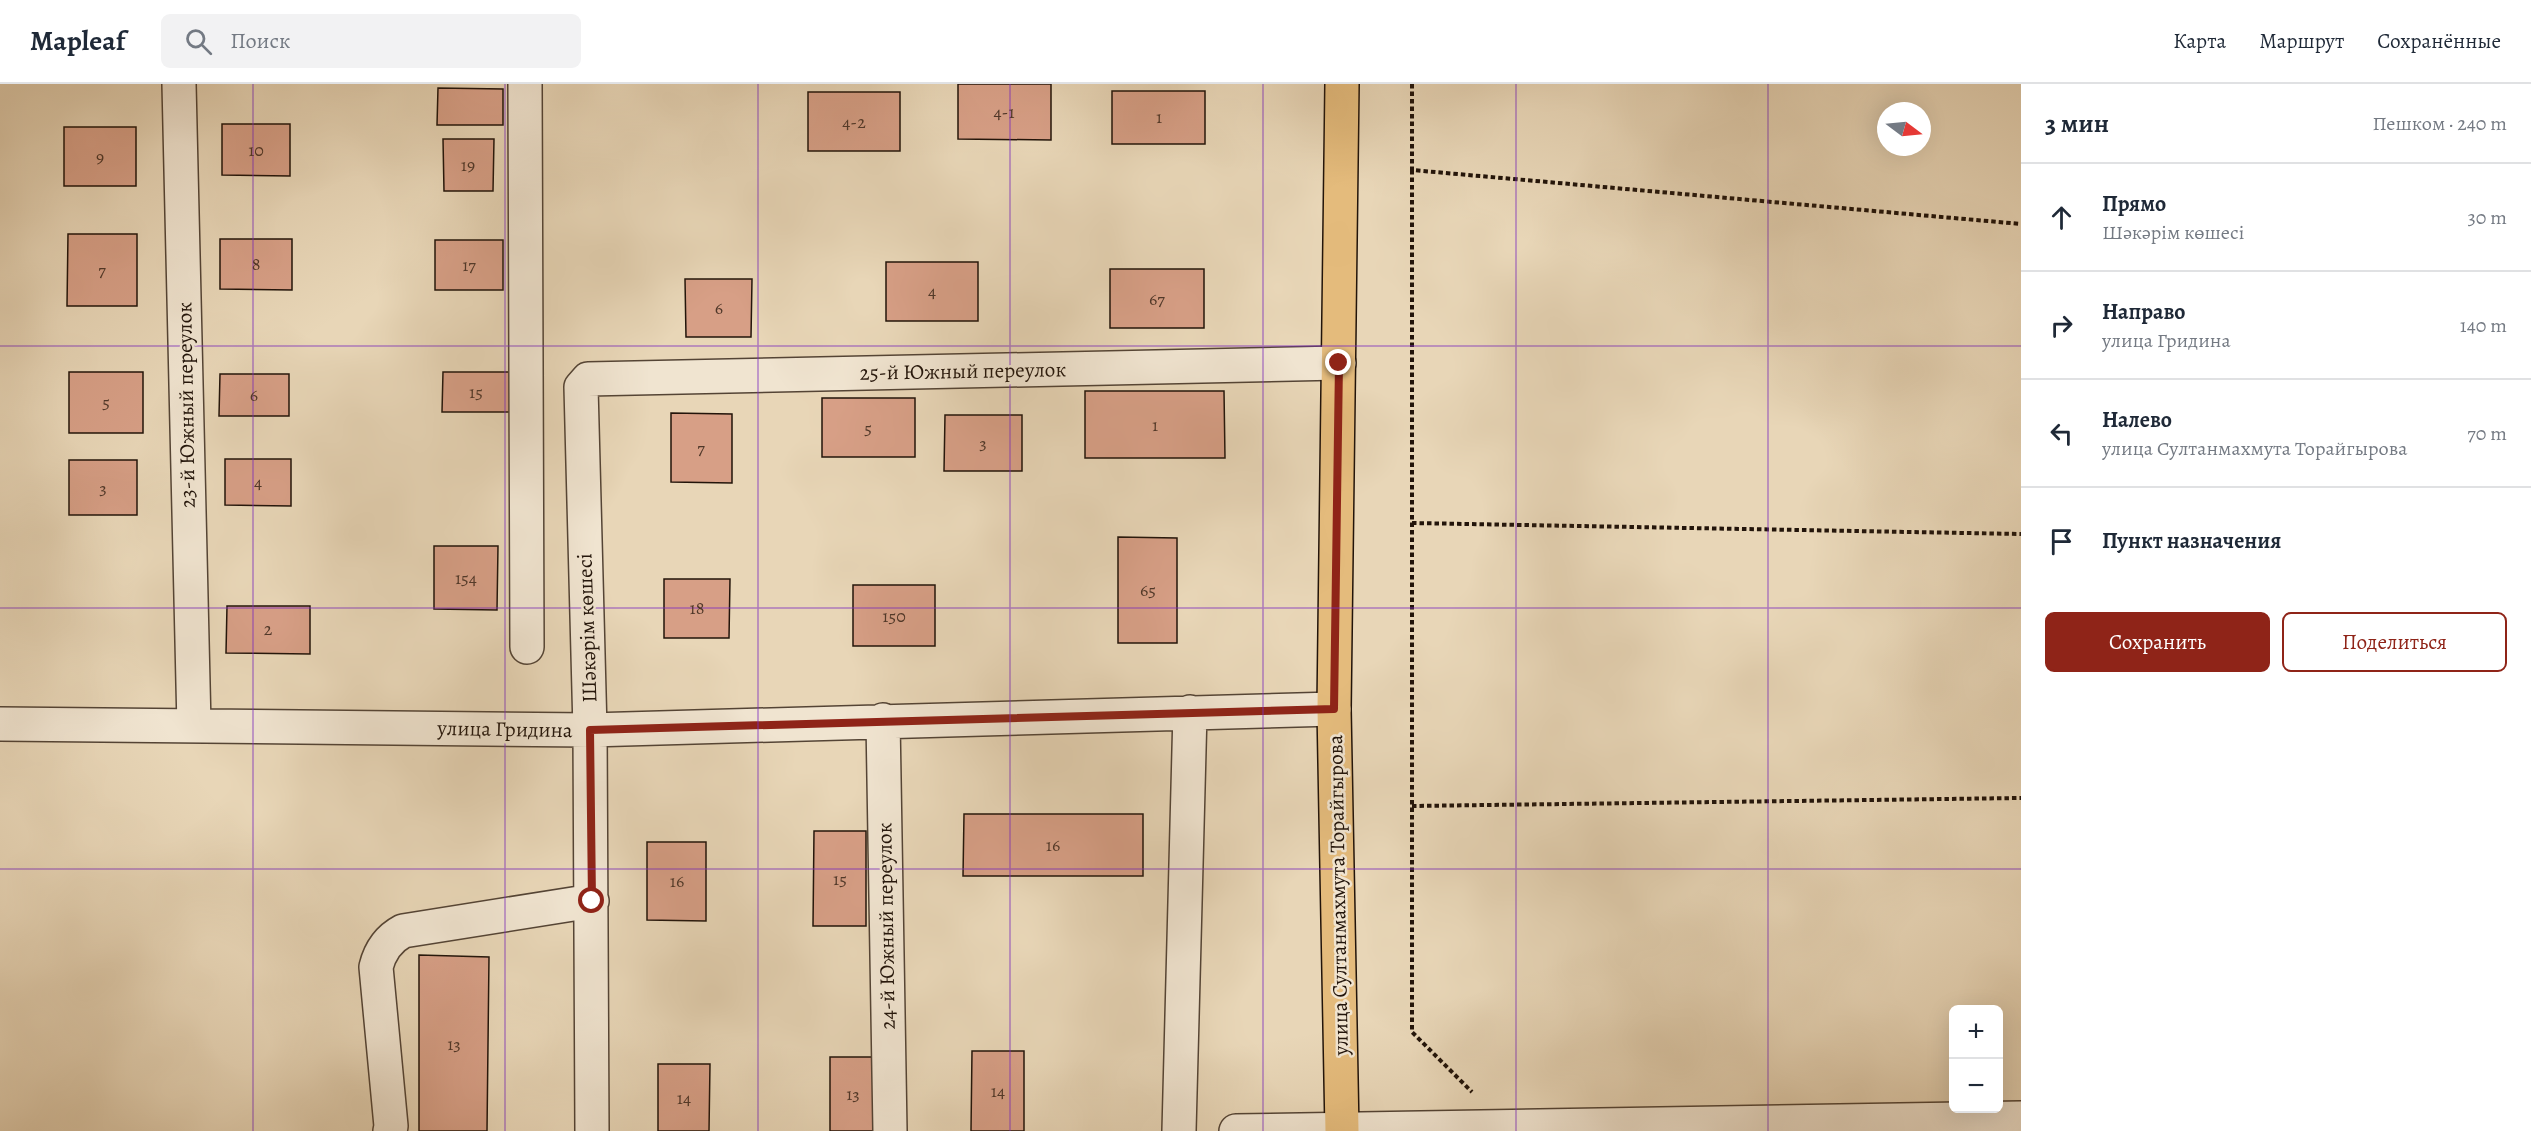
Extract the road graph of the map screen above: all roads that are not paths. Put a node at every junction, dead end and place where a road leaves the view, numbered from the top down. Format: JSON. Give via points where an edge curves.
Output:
{"nodes":[{"id":1,"x":179,"y":84,"type":"edge"},
{"id":2,"x":525,"y":84,"type":"edge"},
{"id":3,"x":1342,"y":84,"type":"edge"},
{"id":4,"x":1339,"y":363,"type":"junction"},
{"id":5,"x":588,"y":379,"type":"joint"},
{"id":6,"x":527,"y":647,"type":"dead end"},
{"id":7,"x":1334,"y":709,"type":"junction"},
{"id":8,"x":1190,"y":712,"type":"junction"},
{"id":9,"x":883,"y":720,"type":"junction"},
{"id":10,"x":0,"y":724,"type":"edge"},
{"id":11,"x":194,"y":726,"type":"junction"},
{"id":12,"x":590,"y":730,"type":"junction"},
{"id":13,"x":592,"y":901,"type":"junction"},
{"id":14,"x":2021,"y":1118,"type":"edge"},
{"id":15,"x":1730,"y":1127,"type":"edge"},
{"id":16,"x":1342,"y":1130,"type":"edge"},
{"id":17,"x":390,"y":1131,"type":"edge"},
{"id":18,"x":592,"y":1131,"type":"edge"},
{"id":19,"x":890,"y":1131,"type":"edge"},
{"id":20,"x":1179,"y":1131,"type":"edge"},
{"id":21,"x":1236,"y":1131,"type":"edge"}],
"edges":[{"from":1,"to":11,"type":"street","name":"23-й Южный переулок"},
{"from":2,"to":6,"type":"street"},
{"from":3,"to":4,"type":"main road","name":"улица Султанмахмута Торайгырова"},
{"from":4,"to":5,"type":"street","name":"25-й Южный переулок"},
{"from":4,"to":7,"type":"main road","name":"улица Султанмахмута Торайгырова"},
{"from":5,"to":12,"type":"street","name":"Шәкәрім көшесі","via":[[581,387]]},
{"from":7,"to":8,"type":"street","name":"улица Гридина"},
{"from":7,"to":16,"type":"main road","name":"улица Султанмахмута Торайгырова"},
{"from":8,"to":9,"type":"street","name":"улица Гридина"},
{"from":8,"to":20,"type":"street"},
{"from":9,"to":12,"type":"street","name":"улица Гридина"},
{"from":9,"to":19,"type":"street","name":"24-й Южный переулок"},
{"from":10,"to":11,"type":"street","name":"улица Гридина"},
{"from":11,"to":12,"type":"street","name":"улица Гридина"},
{"from":12,"to":13,"type":"street","name":"Шәкәрім көшесі"},
{"from":13,"to":17,"type":"street","via":[[403,931],[393,937],[376,967]]},
{"from":13,"to":18,"type":"street","name":"Шәкәрім көшесі"},
{"from":14,"to":15,"type":"street"},
{"from":15,"to":16,"type":"street"},
{"from":16,"to":21,"type":"street"}]}
